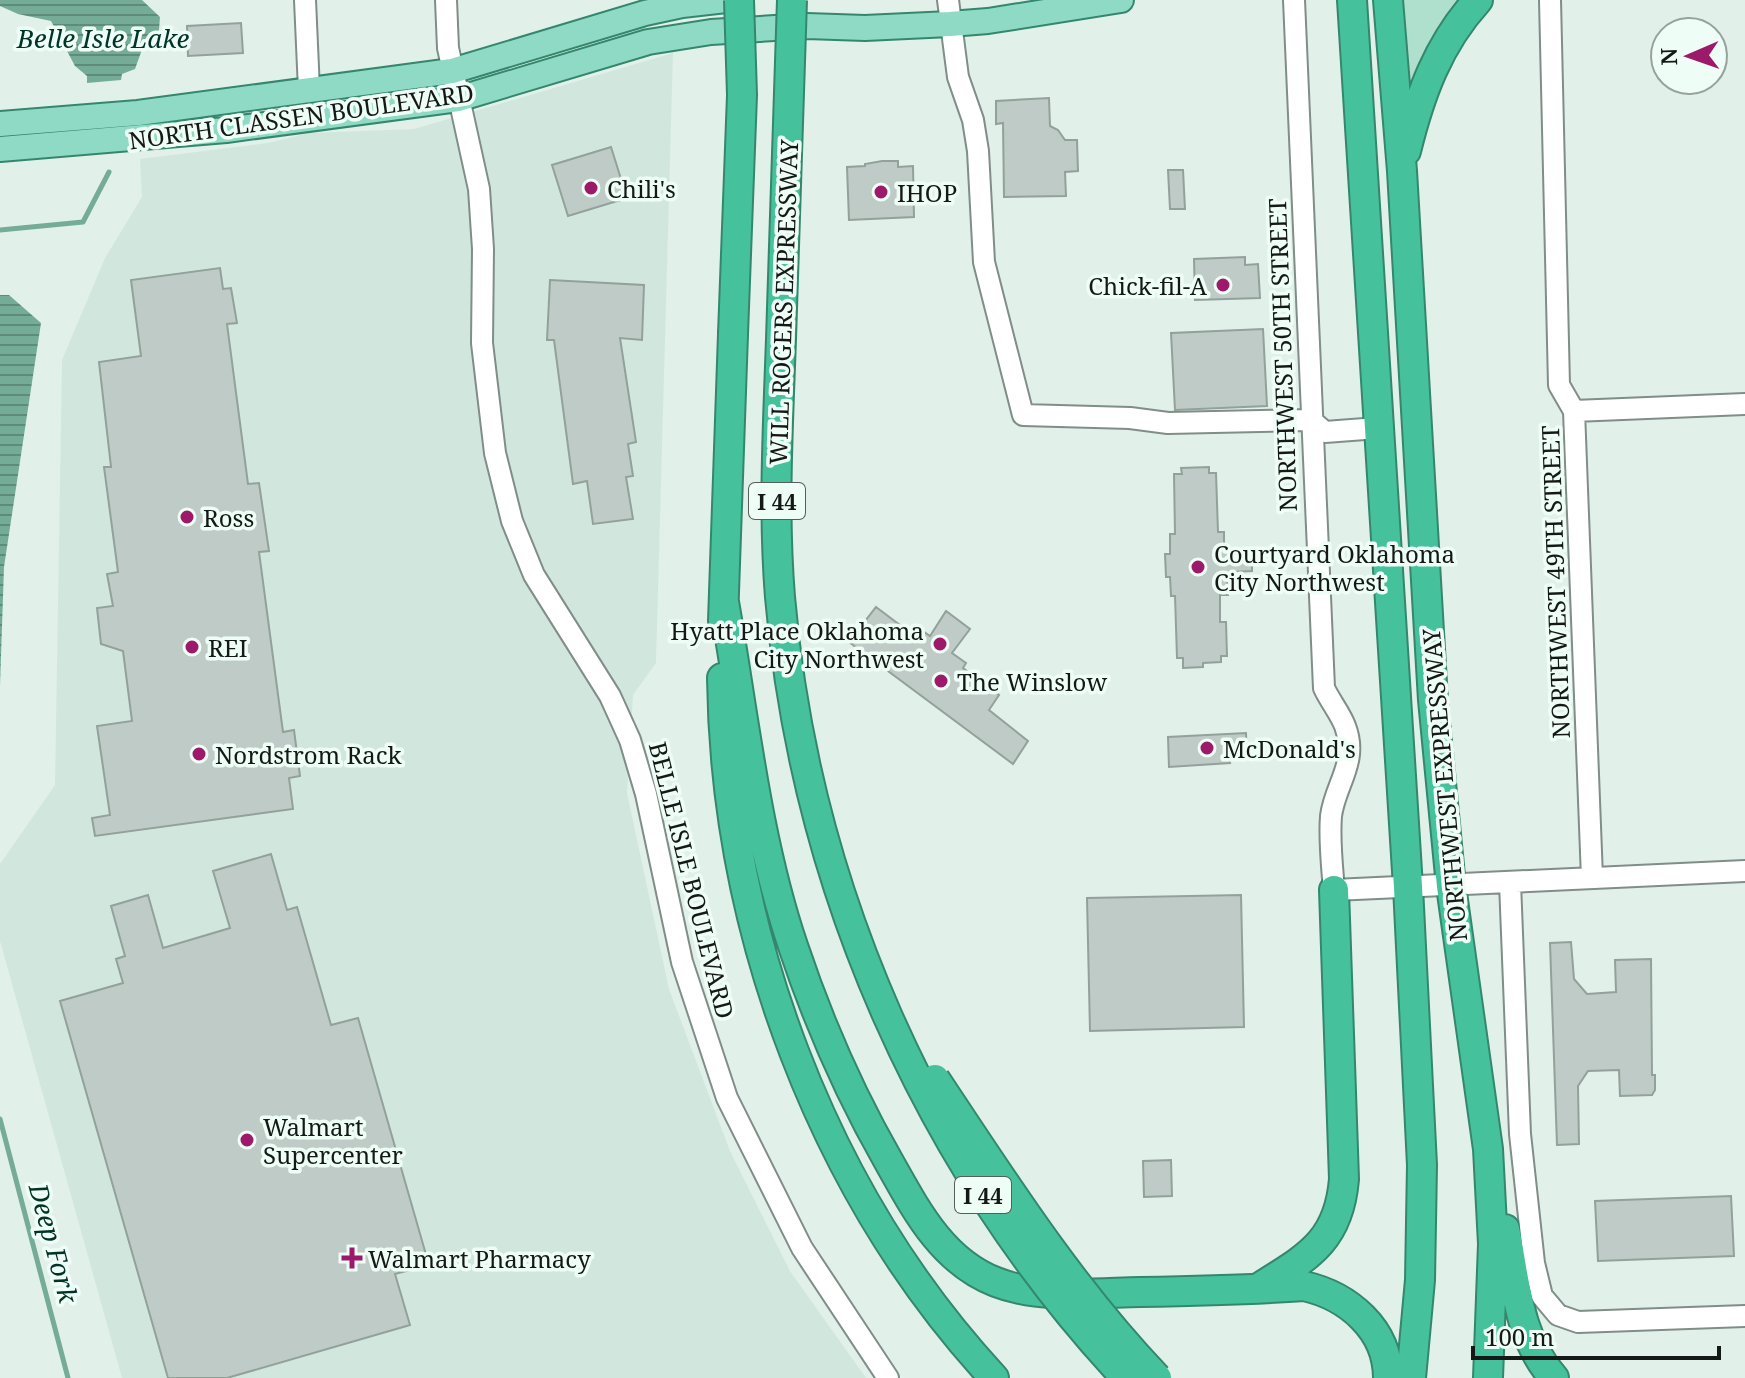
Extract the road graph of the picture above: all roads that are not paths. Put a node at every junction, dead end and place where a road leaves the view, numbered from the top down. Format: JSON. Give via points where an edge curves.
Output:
{"nodes":[{"id":1,"x":305,"y":0,"type":"edge"},
{"id":2,"x":446,"y":0,"type":"edge"},
{"id":3,"x":726,"y":0,"type":"edge"},
{"id":4,"x":739,"y":0,"type":"edge"},
{"id":5,"x":792,"y":0,"type":"edge"},
{"id":6,"x":1121,"y":0,"type":"edge"},
{"id":7,"x":1294,"y":0,"type":"edge"},
{"id":8,"x":1352,"y":0,"type":"edge"},
{"id":9,"x":1388,"y":0,"type":"edge"},
{"id":10,"x":1478,"y":0,"type":"edge"},
{"id":11,"x":1550,"y":0,"type":"edge"},
{"id":12,"x":949,"y":12,"type":"edge"},
{"id":13,"x":452,"y":71,"type":"junction"},
{"id":14,"x":309,"y":90,"type":"junction"},
{"id":15,"x":458,"y":99,"type":"junction"},
{"id":16,"x":222,"y":102,"type":"junction"},
{"id":17,"x":0,"y":124,"type":"edge"},
{"id":18,"x":226,"y":130,"type":"junction"},
{"id":19,"x":0,"y":149,"type":"edge"},
{"id":20,"x":1402,"y":171,"type":"junction"},
{"id":21,"x":1745,"y":404,"type":"edge"},
{"id":22,"x":1574,"y":411,"type":"junction"},
{"id":23,"x":1311,"y":420,"type":"junction"},
{"id":24,"x":1378,"y":428,"type":"junction"},
{"id":25,"x":724,"y":602,"type":"junction"},
{"id":26,"x":1745,"y":871,"type":"edge"},
{"id":27,"x":1592,"y":878,"type":"junction"},
{"id":28,"x":1510,"y":883,"type":"junction"},
{"id":29,"x":1451,"y":886,"type":"junction"},
{"id":30,"x":1408,"y":887,"type":"junction"},
{"id":31,"x":1334,"y":890,"type":"junction"},
{"id":32,"x":875,"y":989,"type":"junction"},
{"id":33,"x":1488,"y":1149,"type":"junction"},
{"id":34,"x":1255,"y":1289,"type":"junction"},
{"id":35,"x":1745,"y":1316,"type":"edge"},
{"id":36,"x":888,"y":1378,"type":"edge"},
{"id":37,"x":994,"y":1378,"type":"edge"},
{"id":38,"x":1126,"y":1378,"type":"edge"},
{"id":39,"x":1157,"y":1378,"type":"edge"},
{"id":40,"x":1388,"y":1378,"type":"edge"},
{"id":41,"x":1411,"y":1378,"type":"edge"},
{"id":42,"x":1488,"y":1378,"type":"edge"},
{"id":43,"x":1554,"y":1378,"type":"edge"}],
"edges":[{"from":1,"to":14,"type":"street"},
{"from":2,"to":13,"type":"street","name":"BELLE ISLE BOULEVARD"},
{"from":3,"to":13,"type":"main road","name":"NORTH CLASSEN BOULEVARD","via":[[645,13]]},
{"from":4,"to":25,"type":"highway","name":"WILL ROGERS EXPRESSWAY","number":"I 44","bridge":true,"via":[[742,95]]},
{"from":5,"to":32,"type":"highway","name":"WILL ROGERS EXPRESSWAY","number":"I 44","bridge":true,"via":[[778,437],[780,598],[814,804]]},
{"from":6,"to":12,"type":"main road","name":"NORTH CLASSEN BOULEVARD"},
{"from":7,"to":23,"type":"street","name":"NORTHWEST 50TH STREET"},
{"from":8,"to":24,"type":"highway","name":"NORTHWEST EXPRESSWAY"},
{"from":9,"to":20,"type":"highway","name":"NORTHWEST EXPRESSWAY"},
{"from":10,"to":20,"type":"highway","via":[[1445,41],[1429,75]]},
{"from":11,"to":22,"type":"street","name":"NORTHWEST 49TH STREET","via":[[1559,385]]},
{"from":12,"to":15,"type":"main road","name":"NORTH CLASSEN BOULEVARD","via":[[865,28],[711,32],[648,42]]},
{"from":12,"to":23,"type":"street","via":[[958,77],[978,151],[984,262],[1023,415],[1168,423]]},
{"from":13,"to":14,"type":"main road","name":"NORTH CLASSEN BOULEVARD"},
{"from":13,"to":15,"type":"street","name":"BELLE ISLE BOULEVARD"},
{"from":14,"to":16,"type":"main road","name":"NORTH CLASSEN BOULEVARD"},
{"from":15,"to":18,"type":"main road","name":"NORTH CLASSEN BOULEVARD"},
{"from":15,"to":36,"type":"street","name":"BELLE ISLE BOULEVARD","via":[[479,189],[482,343],[495,453],[512,521],[534,575],[610,696],[630,740],[682,962],[727,1098],[802,1248]]},
{"from":16,"to":17,"type":"main road","name":"NORTH CLASSEN BOULEVARD"},
{"from":16,"to":18,"type":"main road"},
{"from":18,"to":19,"type":"main road","name":"NORTH CLASSEN BOULEVARD"},
{"from":20,"to":29,"type":"highway","name":"NORTHWEST EXPRESSWAY","via":[[1433,700]]},
{"from":21,"to":22,"type":"street"},
{"from":22,"to":27,"type":"street","name":"NORTHWEST 49TH STREET"},
{"from":23,"to":24,"type":"street","via":[[1325,432]]},
{"from":23,"to":31,"type":"street","name":"NORTHWEST 50TH STREET","via":[[1324,688],[1345,725],[1348,743],[1348,771],[1331,813]]},
{"from":24,"to":30,"type":"highway","name":"NORTHWEST EXPRESSWAY"},
{"from":25,"to":34,"type":"highway","via":[[766,841],[793,945],[838,1061],[876,1140],[933,1236],[973,1270],[1024,1291]]},
{"from":25,"to":37,"type":"highway","name":"WILL ROGERS EXPRESSWAY","number":"I 44","via":[[724,733],[735,829],[756,933],[786,1026],[838,1149],[874,1215],[910,1271]]},
{"from":26,"to":27,"type":"street"},
{"from":27,"to":28,"type":"street"},
{"from":28,"to":29,"type":"street"},
{"from":28,"to":35,"type":"street","via":[[1520,1134],[1542,1296],[1558,1315],[1578,1322]]},
{"from":29,"to":30,"type":"street"},
{"from":29,"to":33,"type":"highway","name":"NORTHWEST EXPRESSWAY"},
{"from":30,"to":31,"type":"street"},
{"from":30,"to":41,"type":"highway","name":"NORTHWEST EXPRESSWAY","via":[[1422,1195]]},
{"from":31,"to":34,"type":"highway","via":[[1343,1197],[1334,1225],[1316,1249]]},
{"from":32,"to":38,"type":"highway","name":"WILL ROGERS EXPRESSWAY","number":"I 44","bridge":true,"via":[[937,1118],[992,1210],[1039,1276]]},
{"from":32,"to":39,"type":"highway","bridge":true,"via":[[1037,1232]]},
{"from":33,"to":42,"type":"highway","name":"NORTHWEST EXPRESSWAY","via":[[1493,1244]]},
{"from":33,"to":43,"type":"highway","via":[[1524,1330]]},
{"from":34,"to":40,"type":"highway","via":[[1304,1286],[1342,1300],[1375,1334]]}]}
